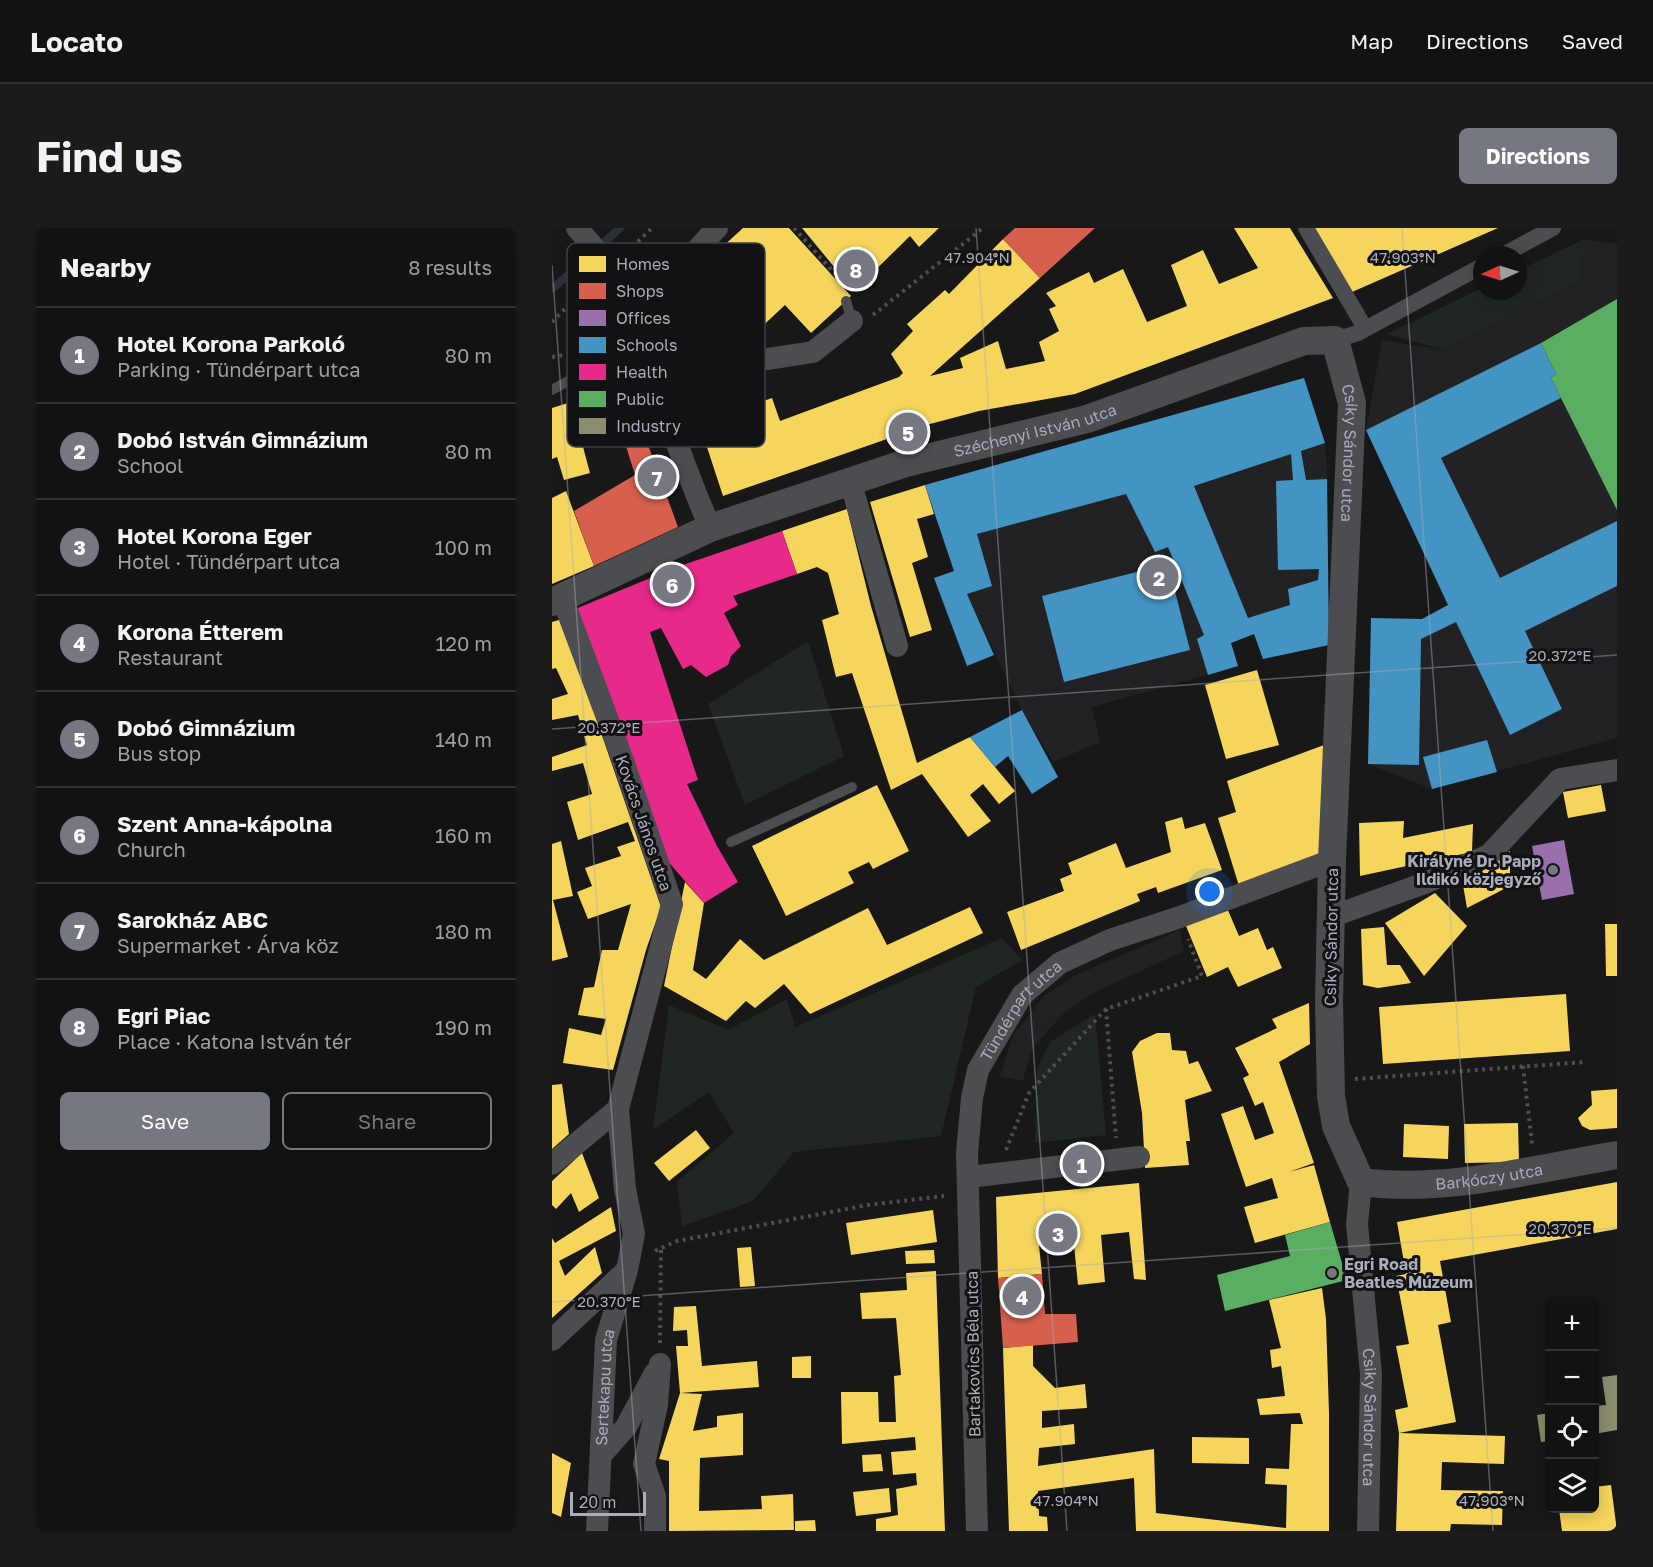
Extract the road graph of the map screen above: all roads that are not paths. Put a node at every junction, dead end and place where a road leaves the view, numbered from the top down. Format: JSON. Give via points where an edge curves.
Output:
{"nodes":[{"id":1,"x":577,"y":228,"type":"edge"},
{"id":2,"x":717,"y":228,"type":"edge"},
{"id":3,"x":1306,"y":228,"type":"edge"},
{"id":4,"x":1553,"y":228,"type":"edge"},
{"id":5,"x":590,"y":243,"type":"edge"},
{"id":6,"x":705,"y":243,"type":"edge"},
{"id":7,"x":1520,"y":246,"type":"edge"},
{"id":8,"x":1473,"y":271,"type":"edge"},
{"id":9,"x":855,"y":314,"type":"road end"},
{"id":10,"x":1365,"y":328,"type":"junction"},
{"id":11,"x":1335,"y":340,"type":"junction"},
{"id":12,"x":765,"y":359,"type":"edge"},
{"id":13,"x":567,"y":382,"type":"edge"},
{"id":14,"x":552,"y":390,"type":"edge"},
{"id":15,"x":681,"y":447,"type":"edge"},
{"id":16,"x":850,"y":480,"type":"junction"},
{"id":17,"x":710,"y":528,"type":"junction"},
{"id":18,"x":557,"y":600,"type":"edge"},
{"id":19,"x":897,"y":646,"type":"dead end"},
{"id":20,"x":1617,"y":770,"type":"edge"},
{"id":21,"x":852,"y":787,"type":"dead end"},
{"id":22,"x":731,"y":842,"type":"dead end"},
{"id":23,"x":1332,"y":860,"type":"junction"},
{"id":24,"x":1333,"y":916,"type":"junction"},
{"id":25,"x":618,"y":1109,"type":"junction"},
{"id":26,"x":1617,"y":1155,"type":"edge"},
{"id":27,"x":1129,"y":1158,"type":"road end"},
{"id":28,"x":552,"y":1164,"type":"edge"},
{"id":29,"x":1361,"y":1182,"type":"junction"},
{"id":30,"x":969,"y":1185,"type":"junction"},
{"id":31,"x":627,"y":1270,"type":"junction"},
{"id":32,"x":552,"y":1340,"type":"edge"},
{"id":33,"x":602,"y":1454,"type":"junction"},
{"id":34,"x":597,"y":1531,"type":"edge"},
{"id":35,"x":654,"y":1531,"type":"edge"},
{"id":36,"x":977,"y":1531,"type":"edge"},
{"id":37,"x":1368,"y":1531,"type":"edge"}],
"edges":[{"from":1,"to":5,"type":"street"},
{"from":2,"to":6,"type":"street"},
{"from":3,"to":10,"type":"street"},
{"from":4,"to":7,"type":"street"},
{"from":8,"to":10,"type":"street","name":"Széchenyi István utca"},
{"from":9,"to":12,"type":"street","via":[[813,352]]},
{"from":10,"to":11,"type":"street","name":"Széchenyi István utca"},
{"from":11,"to":16,"type":"street","name":"Széchenyi István utca","via":[[1304,341],[1087,419],[934,455]]},
{"from":11,"to":23,"type":"street","name":"Csiky Sándor utca","via":[[1352,402]]},
{"from":13,"to":14,"type":"lane"},
{"from":15,"to":17,"type":"street"},
{"from":16,"to":17,"type":"street","name":"Széchenyi István utca"},
{"from":16,"to":19,"type":"street"},
{"from":17,"to":18,"type":"street","name":"Széchenyi István utca"},
{"from":18,"to":25,"type":"street","name":"Kovács János utca","via":[[620,752],[672,904]]},
{"from":20,"to":24,"type":"street","via":[[1560,779],[1489,855]]},
{"from":21,"to":22,"type":"lane"},
{"from":23,"to":24,"type":"street","name":"Csiky Sándor utca"},
{"from":23,"to":30,"type":"street","name":"Tündérpart utca","via":[[1110,940],[1060,963],[1022,995],[978,1070],[968,1142]]},
{"from":24,"to":29,"type":"street","name":"Csiky Sándor utca","via":[[1331,1081],[1336,1126]]},
{"from":25,"to":28,"type":"street"},
{"from":25,"to":31,"type":"street","name":"Sertekapu utca","via":[[625,1189],[634,1234]]},
{"from":26,"to":29,"type":"street","name":"Barkóczy utca","via":[[1436,1186]]},
{"from":27,"to":30,"type":"street","via":[[995,1175]]},
{"from":29,"to":37,"type":"street","name":"Csiky Sándor utca","via":[[1357,1224],[1371,1374]]},
{"from":30,"to":36,"type":"street","name":"Bartakovics Béla utca"},
{"from":31,"to":32,"type":"street"},
{"from":31,"to":33,"type":"street","name":"Sertekapu utca","via":[[606,1340]]},
{"from":33,"to":34,"type":"street","name":"Sertekapu utca"},
{"from":33,"to":35,"type":"street","name":"Sertekapu utca","via":[[626,1427],[660,1364],[657,1404],[644,1464],[655,1496]]}]}
